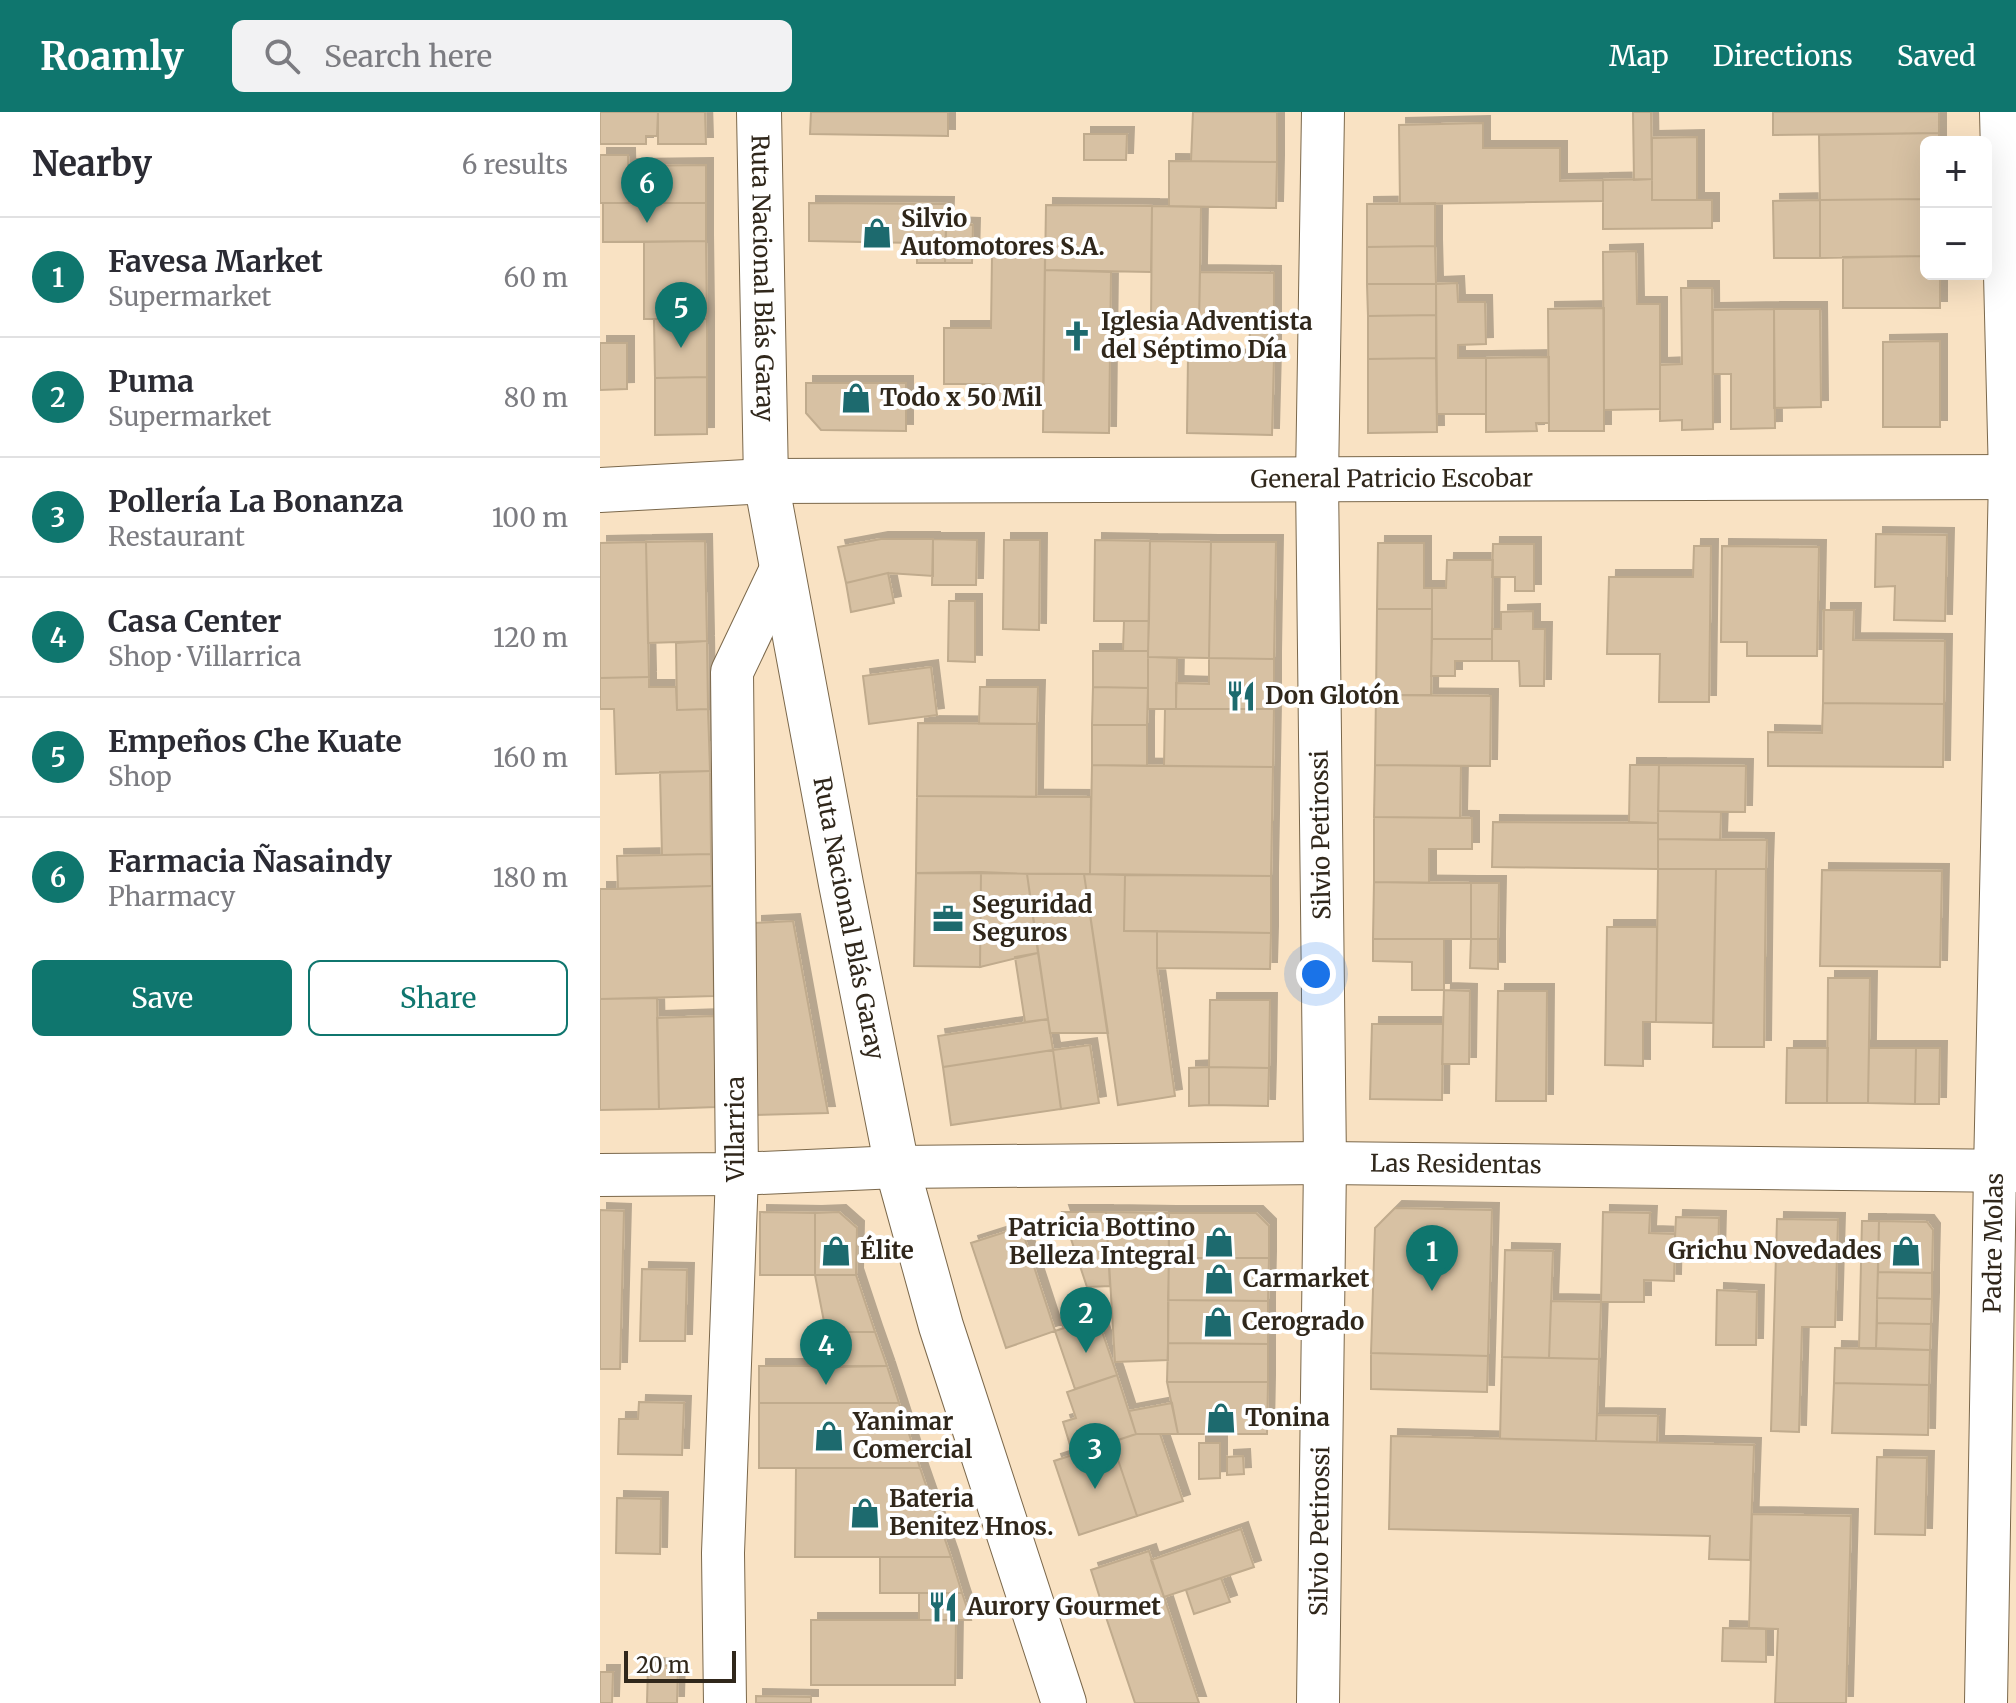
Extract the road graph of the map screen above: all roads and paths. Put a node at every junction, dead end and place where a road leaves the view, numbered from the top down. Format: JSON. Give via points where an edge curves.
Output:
{"nodes":[{"id":1,"x":759,"y":112,"type":"edge"},
{"id":2,"x":1323,"y":112,"type":"edge"},
{"id":3,"x":2001,"y":112,"type":"edge"},
{"id":4,"x":2013,"y":477,"type":"edge"},
{"id":5,"x":1317,"y":479,"type":"junction"},
{"id":6,"x":766,"y":481,"type":"junction"},
{"id":7,"x":600,"y":490,"type":"edge"},
{"id":8,"x":782,"y":567,"type":"junction"},
{"id":9,"x":1325,"y":1163,"type":"junction"},
{"id":10,"x":897,"y":1167,"type":"junction"},
{"id":11,"x":2005,"y":1171,"type":"edge"},
{"id":12,"x":737,"y":1174,"type":"junction"},
{"id":13,"x":600,"y":1175,"type":"edge"},
{"id":14,"x":725,"y":1703,"type":"edge"},
{"id":15,"x":1064,"y":1703,"type":"edge"},
{"id":16,"x":1318,"y":1703,"type":"edge"},
{"id":17,"x":1986,"y":1703,"type":"edge"}],
"edges":[{"from":1,"to":6,"type":"main road","name":"Ruta Nacional Blás Garay"},
{"from":2,"to":5,"type":"street","name":"Silvio Petirossi"},
{"from":3,"to":4,"type":"street","name":"Padre Molas"},
{"from":4,"to":5,"type":"main road","name":"General Patricio Escobar"},
{"from":4,"to":11,"type":"street","name":"Padre Molas"},
{"from":5,"to":6,"type":"main road","name":"General Patricio Escobar"},
{"from":5,"to":9,"type":"street","name":"Silvio Petirossi"},
{"from":6,"to":7,"type":"main road","name":"General Patricio Escobar"},
{"from":6,"to":8,"type":"main road","name":"Ruta Nacional Blás Garay"},
{"from":8,"to":10,"type":"main road","name":"Ruta Nacional Blás Garay"},
{"from":8,"to":12,"type":"street","name":"Villarrica","via":[[732,672]]},
{"from":9,"to":10,"type":"street","name":"Las Residentas"},
{"from":9,"to":11,"type":"street","name":"Las Residentas"},
{"from":9,"to":16,"type":"street","name":"Silvio Petirossi"},
{"from":10,"to":12,"type":"street","name":"Las Residentas"},
{"from":10,"to":15,"type":"main road","name":"Ruta Nacional Blás Garay","via":[[941,1326]]},
{"from":11,"to":17,"type":"street","name":"Padre Molas"},
{"from":12,"to":13,"type":"street","name":"Las Residentas"},
{"from":12,"to":14,"type":"street","name":"Villarrica","via":[[723,1553]]}]}
